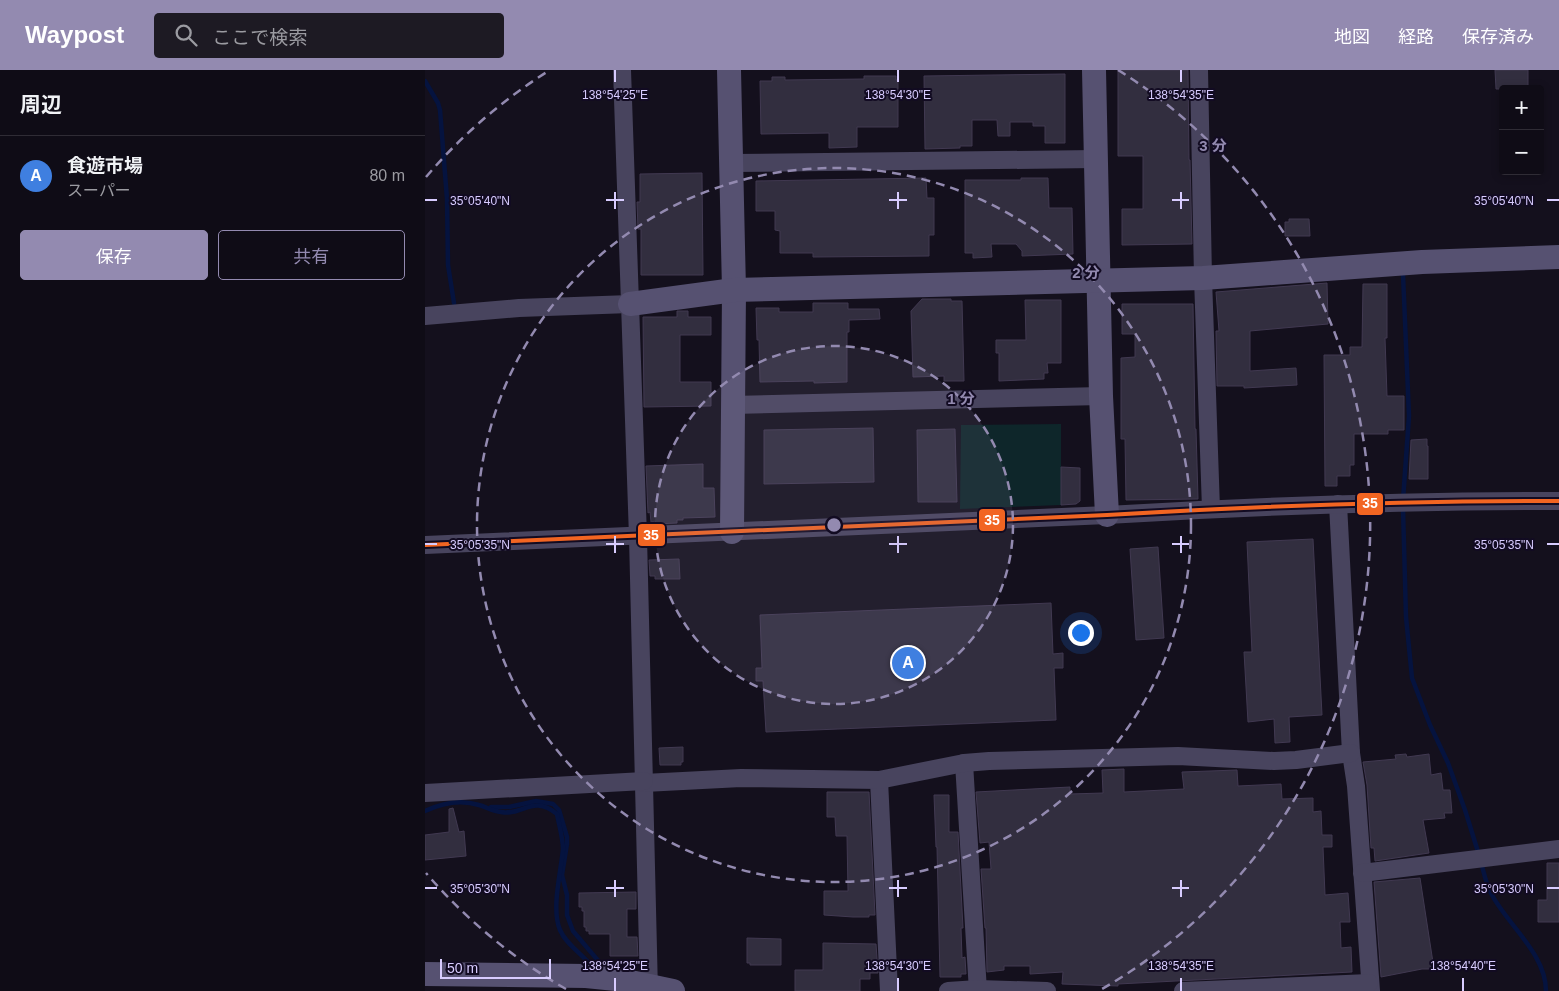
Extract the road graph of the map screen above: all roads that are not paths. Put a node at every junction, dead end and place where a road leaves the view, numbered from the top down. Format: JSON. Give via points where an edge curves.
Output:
{"nodes":[{"id":1,"x":622,"y":70,"type":"edge"},
{"id":2,"x":729,"y":70,"type":"edge"},
{"id":3,"x":1093,"y":70,"type":"edge"},
{"id":4,"x":1199,"y":70,"type":"edge"},
{"id":5,"x":1096,"y":159,"type":"junction"},
{"id":6,"x":731,"y":164,"type":"junction"},
{"id":7,"x":1559,"y":256,"type":"edge"},
{"id":8,"x":1203,"y":278,"type":"junction"},
{"id":9,"x":1098,"y":282,"type":"junction"},
{"id":10,"x":734,"y":290,"type":"junction"},
{"id":11,"x":630,"y":304,"type":"junction"},
{"id":12,"x":425,"y":316,"type":"edge"},
{"id":13,"x":1101,"y":396,"type":"junction"},
{"id":14,"x":732,"y":405,"type":"junction"},
{"id":15,"x":1559,"y":501,"type":"edge"},
{"id":16,"x":1337,"y":504,"type":"junction"},
{"id":17,"x":1211,"y":509,"type":"junction"},
{"id":18,"x":1107,"y":515,"type":"junction"},
{"id":19,"x":732,"y":532,"type":"junction"},
{"id":20,"x":637,"y":537,"type":"junction"},
{"id":21,"x":425,"y":545,"type":"edge"},
{"id":22,"x":1351,"y":753,"type":"junction"},
{"id":23,"x":964,"y":763,"type":"junction"},
{"id":24,"x":879,"y":780,"type":"junction"},
{"id":25,"x":645,"y":782,"type":"junction"},
{"id":26,"x":425,"y":793,"type":"edge"},
{"id":27,"x":1559,"y":849,"type":"edge"},
{"id":28,"x":1362,"y":873,"type":"junction"},
{"id":29,"x":425,"y":974,"type":"edge"},
{"id":30,"x":1370,"y":987,"type":"edge"},
{"id":31,"x":649,"y":988,"type":"edge"},
{"id":32,"x":978,"y":990,"type":"edge"},
{"id":33,"x":673,"y":991,"type":"edge"},
{"id":34,"x":889,"y":991,"type":"edge"},
{"id":35,"x":948,"y":991,"type":"edge"},
{"id":36,"x":1047,"y":991,"type":"edge"},
{"id":37,"x":1183,"y":991,"type":"edge"}],
"edges":[{"from":1,"to":11,"type":"street"},
{"from":2,"to":6,"type":"street"},
{"from":3,"to":5,"type":"street"},
{"from":4,"to":8,"type":"street"},
{"from":5,"to":6,"type":"street"},
{"from":5,"to":9,"type":"street"},
{"from":6,"to":10,"type":"street"},
{"from":7,"to":8,"type":"street"},
{"from":8,"to":9,"type":"street"},
{"from":8,"to":17,"type":"street"},
{"from":9,"to":10,"type":"street"},
{"from":9,"to":13,"type":"street"},
{"from":10,"to":11,"type":"street"},
{"from":10,"to":14,"type":"street"},
{"from":11,"to":12,"type":"street"},
{"from":11,"to":20,"type":"street"},
{"from":13,"to":14,"type":"street"},
{"from":13,"to":18,"type":"street"},
{"from":14,"to":19,"type":"street"},
{"from":15,"to":16,"type":"street"},
{"from":16,"to":17,"type":"street"},
{"from":16,"to":22,"type":"street"},
{"from":17,"to":18,"type":"street"},
{"from":18,"to":19,"type":"street"},
{"from":19,"to":20,"type":"street"},
{"from":20,"to":21,"type":"street"},
{"from":20,"to":25,"type":"street"},
{"from":22,"to":23,"type":"street","via":[[1274,761],[1178,756]]},
{"from":22,"to":28,"type":"street","via":[[1357,786]]},
{"from":23,"to":24,"type":"street"},
{"from":23,"to":32,"type":"street"},
{"from":24,"to":25,"type":"street","via":[[741,778]]},
{"from":24,"to":34,"type":"street"},
{"from":25,"to":26,"type":"street"},
{"from":25,"to":31,"type":"street"},
{"from":27,"to":28,"type":"street"},
{"from":28,"to":30,"type":"street"},
{"from":29,"to":31,"type":"street","via":[[586,976]]},
{"from":30,"to":37,"type":"street"},
{"from":31,"to":33,"type":"street"},
{"from":32,"to":35,"type":"street"},
{"from":32,"to":36,"type":"street"}]}
